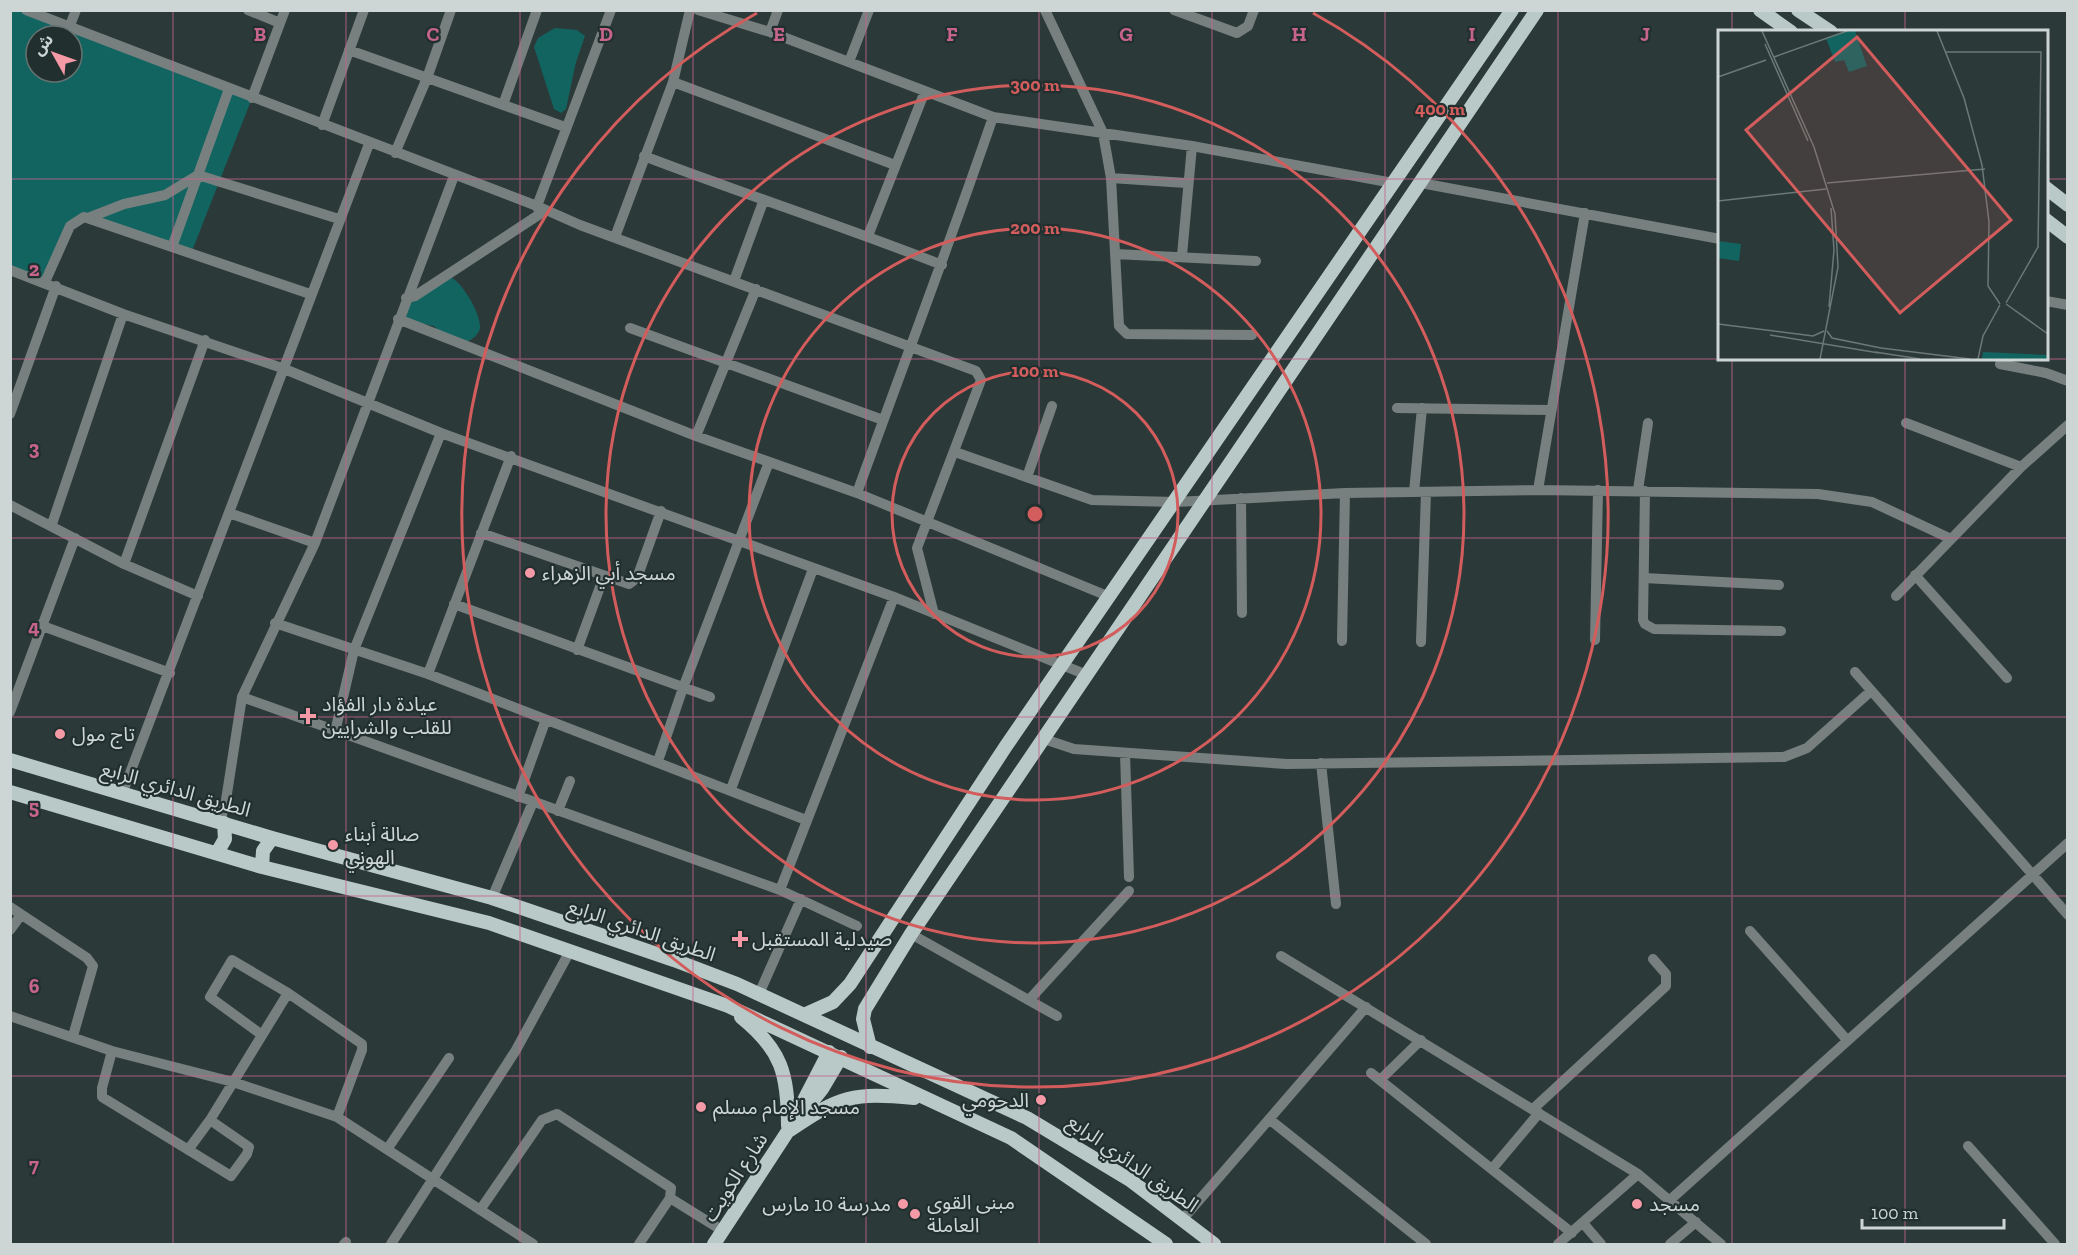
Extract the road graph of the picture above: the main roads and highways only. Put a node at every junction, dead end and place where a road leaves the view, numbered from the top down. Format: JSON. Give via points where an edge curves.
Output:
{"nodes":[{"id":1,"x":1512,"y":10,"type":"edge"},
{"id":2,"x":1537,"y":10,"type":"edge"},
{"id":3,"x":1760,"y":10,"type":"edge"},
{"id":4,"x":1798,"y":10,"type":"edge"},
{"id":5,"x":1788,"y":30,"type":"edge"},
{"id":6,"x":1828,"y":30,"type":"edge"},
{"id":7,"x":2048,"y":190,"type":"edge"},
{"id":8,"x":2067,"y":205,"type":"edge"},
{"id":9,"x":2048,"y":222,"type":"edge"},
{"id":10,"x":2067,"y":237,"type":"edge"},
{"id":11,"x":10,"y":760,"type":"edge"},
{"id":12,"x":10,"y":792,"type":"edge"},
{"id":13,"x":222,"y":823,"type":"junction"},
{"id":14,"x":272,"y":838,"type":"junction"},
{"id":15,"x":217,"y":853,"type":"junction"},
{"id":16,"x":262,"y":867,"type":"junction"},
{"id":17,"x":728,"y":1006,"type":"junction"},
{"id":18,"x":804,"y":1015,"type":"junction"},
{"id":19,"x":870,"y":1047,"type":"junction"},
{"id":20,"x":835,"y":1054,"type":"junction"},
{"id":21,"x":921,"y":1098,"type":"junction"},
{"id":22,"x":788,"y":1131,"type":"junction"},
{"id":23,"x":714,"y":1245,"type":"edge"},
{"id":24,"x":1166,"y":1245,"type":"edge"},
{"id":25,"x":1214,"y":1245,"type":"edge"}],
"edges":[{"from":1,"to":18,"type":"main road","via":[[1006,746],[850,984],[833,1002]]},
{"from":2,"to":19,"type":"main road","via":[[911,934],[866,1009],[863,1019]]},
{"from":3,"to":5,"type":"main road"},
{"from":4,"to":6,"type":"main road"},
{"from":7,"to":8,"type":"main road"},
{"from":9,"to":10,"type":"main road"},
{"from":11,"to":13,"type":"main road","name":"الطريق الدائري الرابع"},
{"from":12,"to":15,"type":"main road"},
{"from":13,"to":14,"type":"main road","name":"الطريق الدائري الرابع"},
{"from":13,"to":15,"type":"main road","via":[[225,839]]},
{"from":14,"to":16,"type":"main road","via":[[263,851]]},
{"from":14,"to":18,"type":"main road","name":"الطريق الدائري الرابع","via":[[492,898],[674,960]]},
{"from":15,"to":16,"type":"main road"},
{"from":16,"to":17,"type":"main road","via":[[489,923]]},
{"from":17,"to":20,"type":"main road"},
{"from":17,"to":22,"type":"main road","via":[[763,1036],[778,1056],[786,1079]]},
{"from":18,"to":19,"type":"main road","name":"الطريق الدائري الرابع"},
{"from":19,"to":25,"type":"main road","name":"الطريق الدائري الرابع","via":[[1057,1134],[1130,1180]]},
{"from":20,"to":21,"type":"main road"},
{"from":20,"to":22,"type":"main road","name":"شارع الكويت"},
{"from":21,"to":22,"type":"main road","via":[[870,1094],[849,1097]]},
{"from":21,"to":24,"type":"main road","via":[[1011,1138]]},
{"from":22,"to":23,"type":"main road","name":"شارع الكويت"}]}
